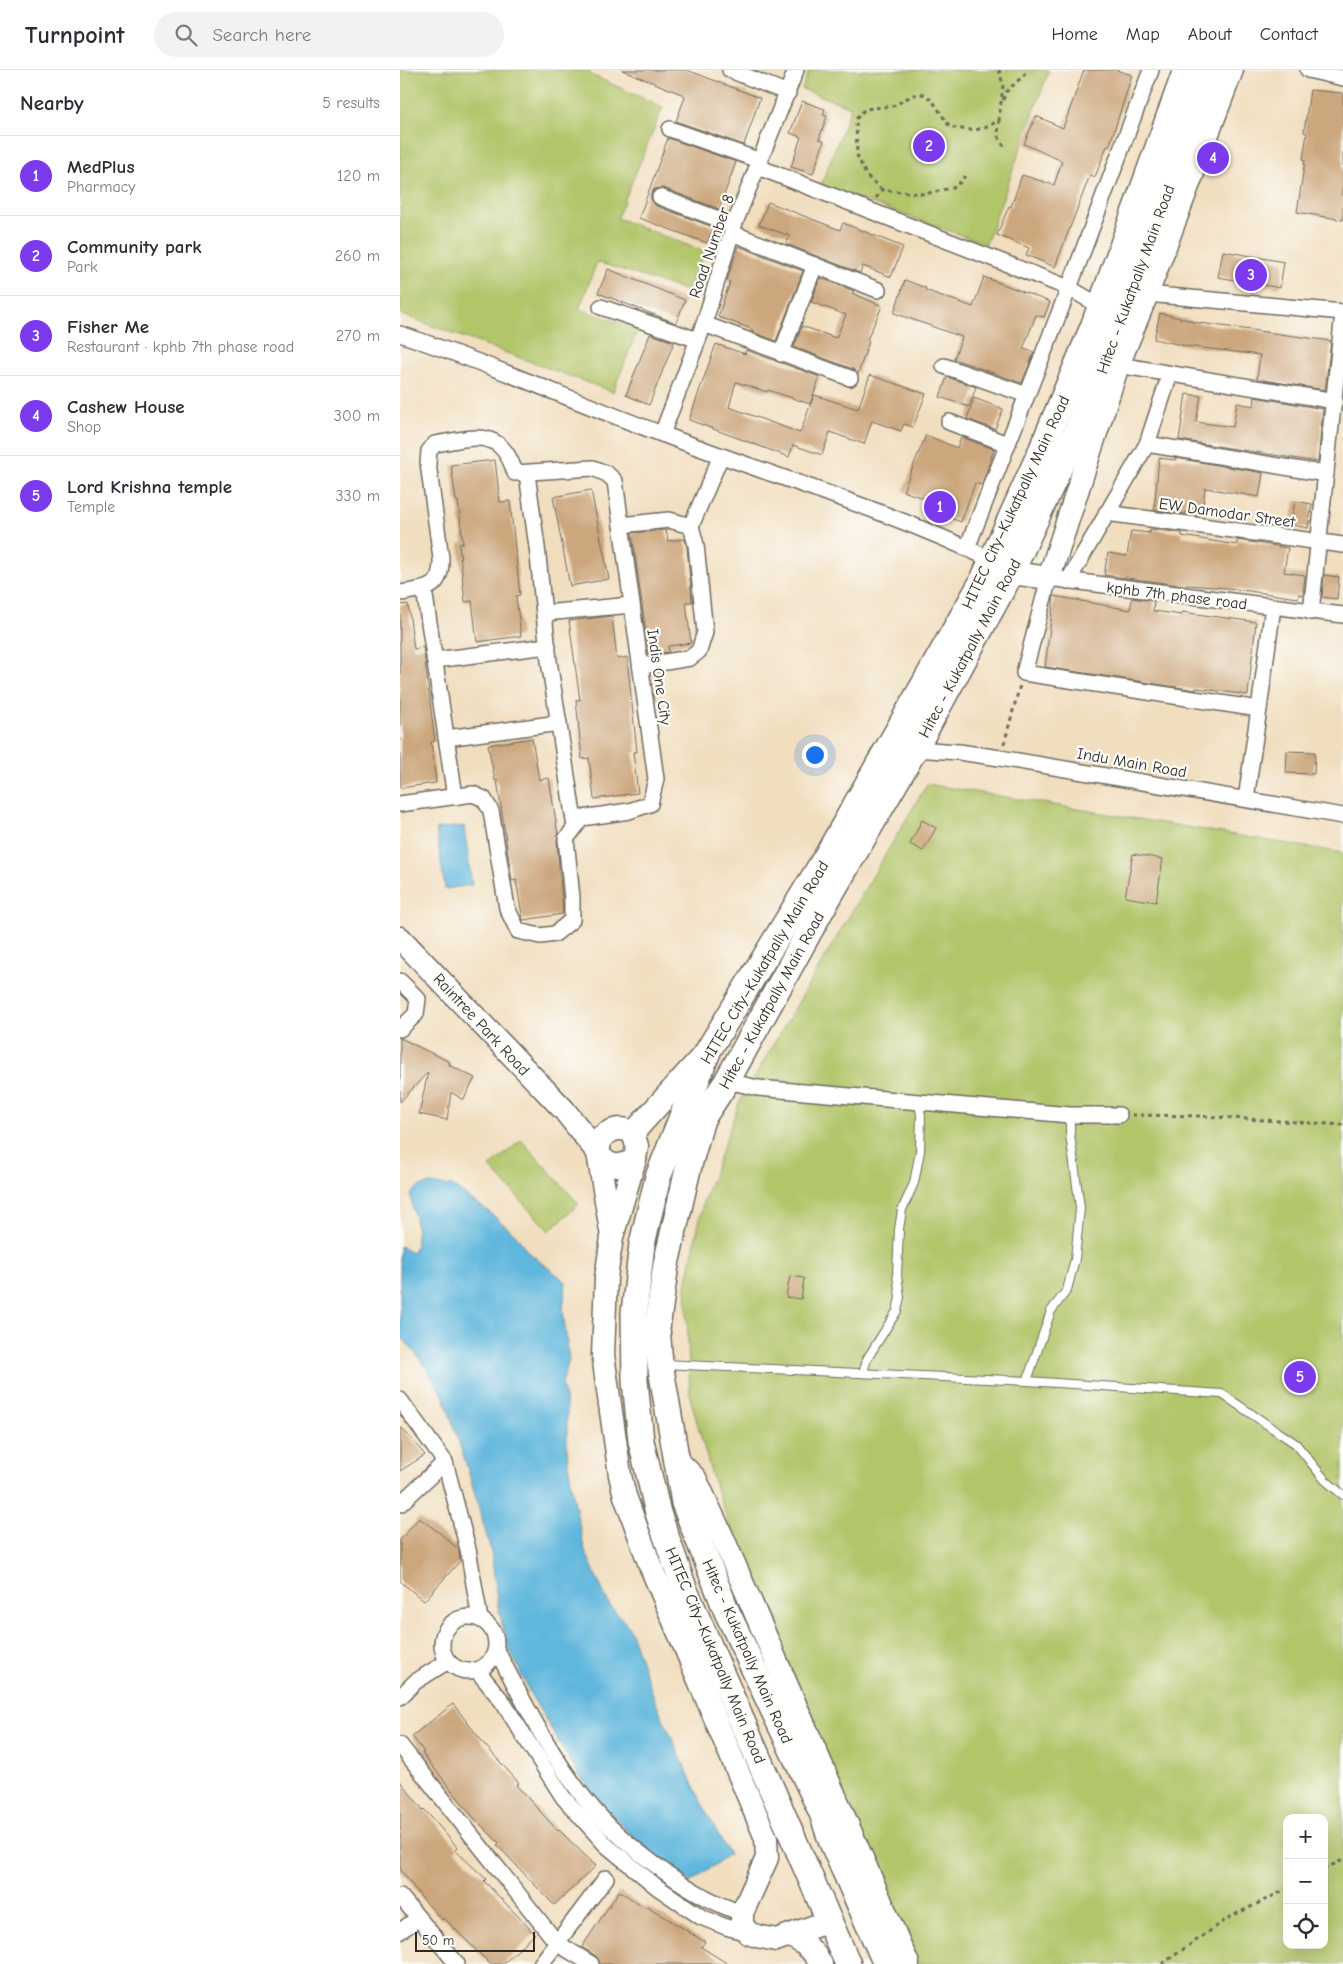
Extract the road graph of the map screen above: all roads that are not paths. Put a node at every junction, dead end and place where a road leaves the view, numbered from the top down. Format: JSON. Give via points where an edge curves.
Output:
{"nodes":[{"id":1,"x":730,"y":70,"type":"edge"},
{"id":2,"x":796,"y":70,"type":"edge"},
{"id":3,"x":1151,"y":70,"type":"edge"},
{"id":4,"x":1186,"y":70,"type":"edge"},
{"id":5,"x":1210,"y":70,"type":"edge"},
{"id":6,"x":1232,"y":70,"type":"edge"},
{"id":7,"x":1308,"y":70,"type":"edge"},
{"id":8,"x":1343,"y":78,"type":"edge"},
{"id":9,"x":788,"y":93,"type":"junction"},
{"id":10,"x":670,"y":129,"type":"dead end"},
{"id":11,"x":759,"y":164,"type":"junction"},
{"id":12,"x":660,"y":197,"type":"dead end"},
{"id":13,"x":733,"y":229,"type":"junction"},
{"id":14,"x":815,"y":265,"type":"junction"},
{"id":15,"x":1069,"y":288,"type":"junction"},
{"id":16,"x":878,"y":290,"type":"dead end"},
{"id":17,"x":1140,"y":291,"type":"junction"},
{"id":18,"x":1100,"y":306,"type":"junction"},
{"id":19,"x":602,"y":307,"type":"dead end"},
{"id":20,"x":1343,"y":312,"type":"edge"},
{"id":21,"x":704,"y":324,"type":"junction"},
{"id":22,"x":400,"y":334,"type":"edge"},
{"id":23,"x":698,"y":340,"type":"junction"},
{"id":24,"x":780,"y":354,"type":"junction"},
{"id":25,"x":1118,"y":365,"type":"junction"},
{"id":26,"x":944,"y":366,"type":"dead end"},
{"id":27,"x":1170,"y":374,"type":"junction"},
{"id":28,"x":850,"y":378,"type":"dead end"},
{"id":29,"x":1027,"y":395,"type":"junction"},
{"id":30,"x":1334,"y":401,"type":"junction"},
{"id":31,"x":949,"y":422,"type":"dead end"},
{"id":32,"x":662,"y":434,"type":"junction"},
{"id":33,"x":1007,"y":444,"type":"junction"},
{"id":34,"x":1147,"y":444,"type":"junction"},
{"id":35,"x":721,"y":456,"type":"junction"},
{"id":36,"x":527,"y":474,"type":"junction"},
{"id":37,"x":1326,"y":474,"type":"junction"},
{"id":38,"x":1106,"y":513,"type":"junction"},
{"id":39,"x":621,"y":525,"type":"junction"},
{"id":40,"x":691,"y":526,"type":"junction"},
{"id":41,"x":1318,"y":542,"type":"junction"},
{"id":42,"x":1343,"y":545,"type":"edge"},
{"id":43,"x":967,"y":548,"type":"junction"},
{"id":44,"x":1001,"y":566,"type":"junction"},
{"id":45,"x":1058,"y":579,"type":"junction"},
{"id":46,"x":424,"y":589,"type":"junction"},
{"id":47,"x":400,"y":593,"type":"edge"},
{"id":48,"x":632,"y":604,"type":"junction"},
{"id":49,"x":1273,"y":607,"type":"junction"},
{"id":50,"x":1310,"y":612,"type":"junction"},
{"id":51,"x":544,"y":613,"type":"junction"},
{"id":52,"x":1343,"y":615,"type":"edge"},
{"id":53,"x":548,"y":646,"type":"junction"},
{"id":54,"x":435,"y":660,"type":"junction"},
{"id":55,"x":640,"y":666,"type":"junction"},
{"id":56,"x":1259,"y":709,"type":"junction"},
{"id":57,"x":559,"y":723,"type":"junction"},
{"id":58,"x":446,"y":738,"type":"junction"},
{"id":59,"x":915,"y":749,"type":"junction"},
{"id":60,"x":455,"y":797,"type":"junction"},
{"id":61,"x":1246,"y":799,"type":"junction"},
{"id":62,"x":400,"y":804,"type":"edge"},
{"id":63,"x":1343,"y":816,"type":"edge"},
{"id":64,"x":576,"y":827,"type":"junction"},
{"id":65,"x":400,"y":938,"type":"edge"},
{"id":66,"x":400,"y":981,"type":"edge"},
{"id":67,"x":400,"y":1029,"type":"edge"},
{"id":68,"x":709,"y":1049,"type":"junction"},
{"id":69,"x":727,"y":1081,"type":"junction"},
{"id":70,"x":919,"y":1102,"type":"junction"},
{"id":71,"x":564,"y":1110,"type":"junction"},
{"id":72,"x":1070,"y":1115,"type":"junction"},
{"id":73,"x":1119,"y":1115,"type":"road end"},
{"id":74,"x":623,"y":1131,"type":"junction"},
{"id":75,"x":598,"y":1153,"type":"junction"},
{"id":76,"x":635,"y":1158,"type":"junction"},
{"id":77,"x":612,"y":1237,"type":"junction"},
{"id":78,"x":660,"y":1363,"type":"junction"},
{"id":79,"x":863,"y":1373,"type":"junction"},
{"id":80,"x":1027,"y":1381,"type":"junction"},
{"id":81,"x":400,"y":1400,"type":"edge"},
{"id":82,"x":675,"y":1458,"type":"junction"},
{"id":83,"x":445,"y":1462,"type":"junction"},
{"id":84,"x":1343,"y":1495,"type":"edge"},
{"id":85,"x":400,"y":1504,"type":"edge"},
{"id":86,"x":480,"y":1619,"type":"junction"},
{"id":87,"x":496,"y":1650,"type":"junction"},
{"id":88,"x":448,"y":1661,"type":"junction"},
{"id":89,"x":477,"y":1670,"type":"junction"},
{"id":90,"x":400,"y":1697,"type":"edge"},
{"id":91,"x":400,"y":1745,"type":"edge"},
{"id":92,"x":606,"y":1878,"type":"dead end"},
{"id":93,"x":400,"y":1896,"type":"edge"},
{"id":94,"x":418,"y":1919,"type":"junction"},
{"id":95,"x":829,"y":1921,"type":"junction"},
{"id":96,"x":745,"y":1923,"type":"junction"},
{"id":97,"x":400,"y":1931,"type":"edge"},
{"id":98,"x":790,"y":1936,"type":"junction"},
{"id":99,"x":557,"y":1943,"type":"junction"},
{"id":100,"x":844,"y":1954,"type":"edge"},
{"id":101,"x":457,"y":1964,"type":"edge"},
{"id":102,"x":541,"y":1964,"type":"edge"},
{"id":103,"x":591,"y":1964,"type":"edge"},
{"id":104,"x":821,"y":1964,"type":"edge"},
{"id":105,"x":886,"y":1964,"type":"edge"},
{"id":106,"x":908,"y":1964,"type":"edge"}],
"edges":[{"from":1,"to":9,"type":"street"},
{"from":2,"to":9,"type":"street","name":"Road Number 8"},
{"from":3,"to":15,"type":"street"},
{"from":4,"to":18,"type":"main road","name":"HITEC City–Kukatpally Main Road"},
{"from":5,"to":17,"type":"main road","name":"Hitec - Kukatpally Main Road"},
{"from":6,"to":17,"type":"street"},
{"from":7,"to":8,"type":"street"},
{"from":9,"to":11,"type":"street","name":"Road Number 8"},
{"from":10,"to":11,"type":"street"},
{"from":11,"to":13,"type":"street","name":"Road Number 8"},
{"from":11,"to":15,"type":"street"},
{"from":12,"to":13,"type":"street"},
{"from":13,"to":14,"type":"street"},
{"from":13,"to":21,"type":"street","name":"Road Number 8"},
{"from":14,"to":16,"type":"street"},
{"from":14,"to":24,"type":"street"},
{"from":15,"to":18,"type":"street"},
{"from":15,"to":29,"type":"street"},
{"from":17,"to":20,"type":"street"},
{"from":17,"to":25,"type":"street"},
{"from":17,"to":44,"type":"main road","name":"Hitec - Kukatpally Main Road","via":[[1076,432]]},
{"from":18,"to":44,"type":"main road","name":"HITEC City–Kukatpally Main Road","via":[[1041,451]]},
{"from":19,"to":23,"type":"street"},
{"from":20,"to":30,"type":"street"},
{"from":21,"to":23,"type":"street","name":"Road Number 8"},
{"from":21,"to":24,"type":"street"},
{"from":22,"to":32,"type":"street"},
{"from":23,"to":32,"type":"street","name":"Road Number 8"},
{"from":24,"to":28,"type":"street"},
{"from":25,"to":27,"type":"street"},
{"from":25,"to":45,"type":"street"},
{"from":26,"to":29,"type":"street"},
{"from":27,"to":30,"type":"street"},
{"from":27,"to":34,"type":"street"},
{"from":29,"to":33,"type":"street"},
{"from":30,"to":37,"type":"street"},
{"from":31,"to":33,"type":"street"},
{"from":32,"to":35,"type":"street"},
{"from":33,"to":43,"type":"street"},
{"from":34,"to":37,"type":"street"},
{"from":34,"to":38,"type":"street"},
{"from":35,"to":40,"type":"street"},
{"from":35,"to":43,"type":"street"},
{"from":36,"to":39,"type":"street","name":"Indis One City","via":[[593,468],[607,474],[615,481]]},
{"from":36,"to":46,"type":"street","via":[[514,474],[510,458],[490,439],[480,437],[435,444],[429,451],[428,463],[441,571],[437,581]]},
{"from":36,"to":51,"type":"street"},
{"from":37,"to":41,"type":"street"},
{"from":38,"to":41,"type":"street","name":"EW Damodar Street"},
{"from":38,"to":45,"type":"street"},
{"from":39,"to":40,"type":"street","via":[[669,520]]},
{"from":39,"to":48,"type":"street","name":"Indis One City"},
{"from":40,"to":55,"type":"street","via":[[705,632],[699,651],[690,658]]},
{"from":41,"to":42,"type":"street","name":"EW Damodar Street"},
{"from":41,"to":50,"type":"street"},
{"from":43,"to":44,"type":"street"},
{"from":44,"to":45,"type":"street","name":"kphb 7th phase road"},
{"from":44,"to":59,"type":"main road","name":"Hitec - Kukatpally Main Road"},
{"from":44,"to":68,"type":"main road","name":"HITEC City–Kukatpally Main Road","via":[[982,582],[834,844]]},
{"from":45,"to":49,"type":"street","name":"kphb 7th phase road"},
{"from":45,"to":56,"type":"street","via":[[1024,673]]},
{"from":46,"to":47,"type":"street"},
{"from":46,"to":54,"type":"street"},
{"from":48,"to":51,"type":"street"},
{"from":48,"to":55,"type":"street","name":"Indis One City"},
{"from":49,"to":50,"type":"street","name":"kphb 7th phase road"},
{"from":49,"to":56,"type":"street"},
{"from":50,"to":52,"type":"street","name":"kphb 7th phase road"},
{"from":51,"to":53,"type":"street"},
{"from":53,"to":54,"type":"street"},
{"from":53,"to":57,"type":"street"},
{"from":54,"to":58,"type":"street"},
{"from":55,"to":64,"type":"street","name":"Indis One City","via":[[656,779],[650,804],[629,811],[582,818]]},
{"from":56,"to":61,"type":"street"},
{"from":57,"to":58,"type":"street"},
{"from":57,"to":64,"type":"street"},
{"from":58,"to":60,"type":"street"},
{"from":59,"to":61,"type":"street","name":"Indu Main Road","via":[[1000,758]]},
{"from":59,"to":69,"type":"main road","name":"Hitec - Kukatpally Main Road"},
{"from":60,"to":62,"type":"street"},
{"from":60,"to":64,"type":"street","via":[[474,794],[484,799],[491,811],[507,908],[518,931],[540,936],[555,934],[572,920],[566,839]]},
{"from":61,"to":63,"type":"street","name":"Indu Main Road"},
{"from":65,"to":71,"type":"street","name":"Raintree Park Road"},
{"from":66,"to":67,"type":"street","via":[[418,1000],[416,1014]]},
{"from":68,"to":74,"type":"street"},
{"from":68,"to":95,"type":"main road","name":"HITEC City–Kukatpally Main Road","via":[[658,1177],[642,1244],[634,1313],[635,1381],[641,1441],[658,1513],[684,1588]]},
{"from":69,"to":70,"type":"street","via":[[758,1088]]},
{"from":69,"to":78,"type":"main road","name":"Hitec - Kukatpally Main Road","via":[[702,1119],[688,1169],[666,1264],[657,1328]]},
{"from":70,"to":72,"type":"street"},
{"from":70,"to":79,"type":"lane","via":[[920,1151],[914,1183],[902,1210],[899,1229],[897,1275],[900,1297],[897,1311],[867,1359]]},
{"from":71,"to":74,"type":"street","name":"Raintree Park Road"},
{"from":71,"to":75,"type":"street","name":"Raintree Park Road"},
{"from":72,"to":73,"type":"street"},
{"from":72,"to":80,"type":"lane","via":[[1080,1208],[1074,1259],[1067,1290],[1051,1311]]},
{"from":74,"to":75,"type":"street","via":[[601,1137]]},
{"from":74,"to":76,"type":"street","via":[[637,1146]]},
{"from":75,"to":76,"type":"street","via":[[605,1162],[616,1166],[625,1165]]},
{"from":75,"to":77,"type":"street"},
{"from":76,"to":77,"type":"street"},
{"from":77,"to":96,"type":"street","via":[[606,1278],[603,1355],[624,1496],[766,1838],[767,1858]]},
{"from":78,"to":79,"type":"lane"},
{"from":78,"to":82,"type":"main road","name":"Hitec - Kukatpally Main Road"},
{"from":79,"to":80,"type":"lane"},
{"from":80,"to":84,"type":"lane","via":[[1222,1394],[1296,1444],[1325,1480]]},
{"from":81,"to":83,"type":"street"},
{"from":82,"to":105,"type":"main road","name":"Hitec - Kukatpally Main Road","via":[[684,1503],[727,1612],[822,1813]]},
{"from":82,"to":106,"type":"street","via":[[695,1478],[722,1536]]},
{"from":83,"to":85,"type":"street"},
{"from":83,"to":86,"type":"street","via":[[468,1549]]},
{"from":86,"to":87,"type":"street","via":[[493,1631]]},
{"from":86,"to":88,"type":"street","via":[[462,1618],[447,1628],[442,1644]]},
{"from":87,"to":89,"type":"street","via":[[489,1662]]},
{"from":87,"to":96,"type":"street","via":[[568,1775],[596,1812],[637,1852]]},
{"from":88,"to":89,"type":"street","via":[[461,1670]]},
{"from":88,"to":90,"type":"street","via":[[415,1682]]},
{"from":89,"to":96,"type":"street","via":[[502,1701],[563,1797],[606,1845],[657,1887],[701,1917],[726,1927]]},
{"from":91,"to":99,"type":"street"},
{"from":92,"to":99,"type":"street"},
{"from":93,"to":94,"type":"street"},
{"from":94,"to":97,"type":"street"},
{"from":94,"to":101,"type":"street"},
{"from":95,"to":98,"type":"street"},
{"from":95,"to":100,"type":"main road","name":"HITEC City–Kukatpally Main Road"},
{"from":96,"to":98,"type":"street","via":[[757,1936],[776,1940]]},
{"from":98,"to":104,"type":"street","via":[[804,1943]]},
{"from":99,"to":102,"type":"street"},
{"from":99,"to":103,"type":"street"}]}
